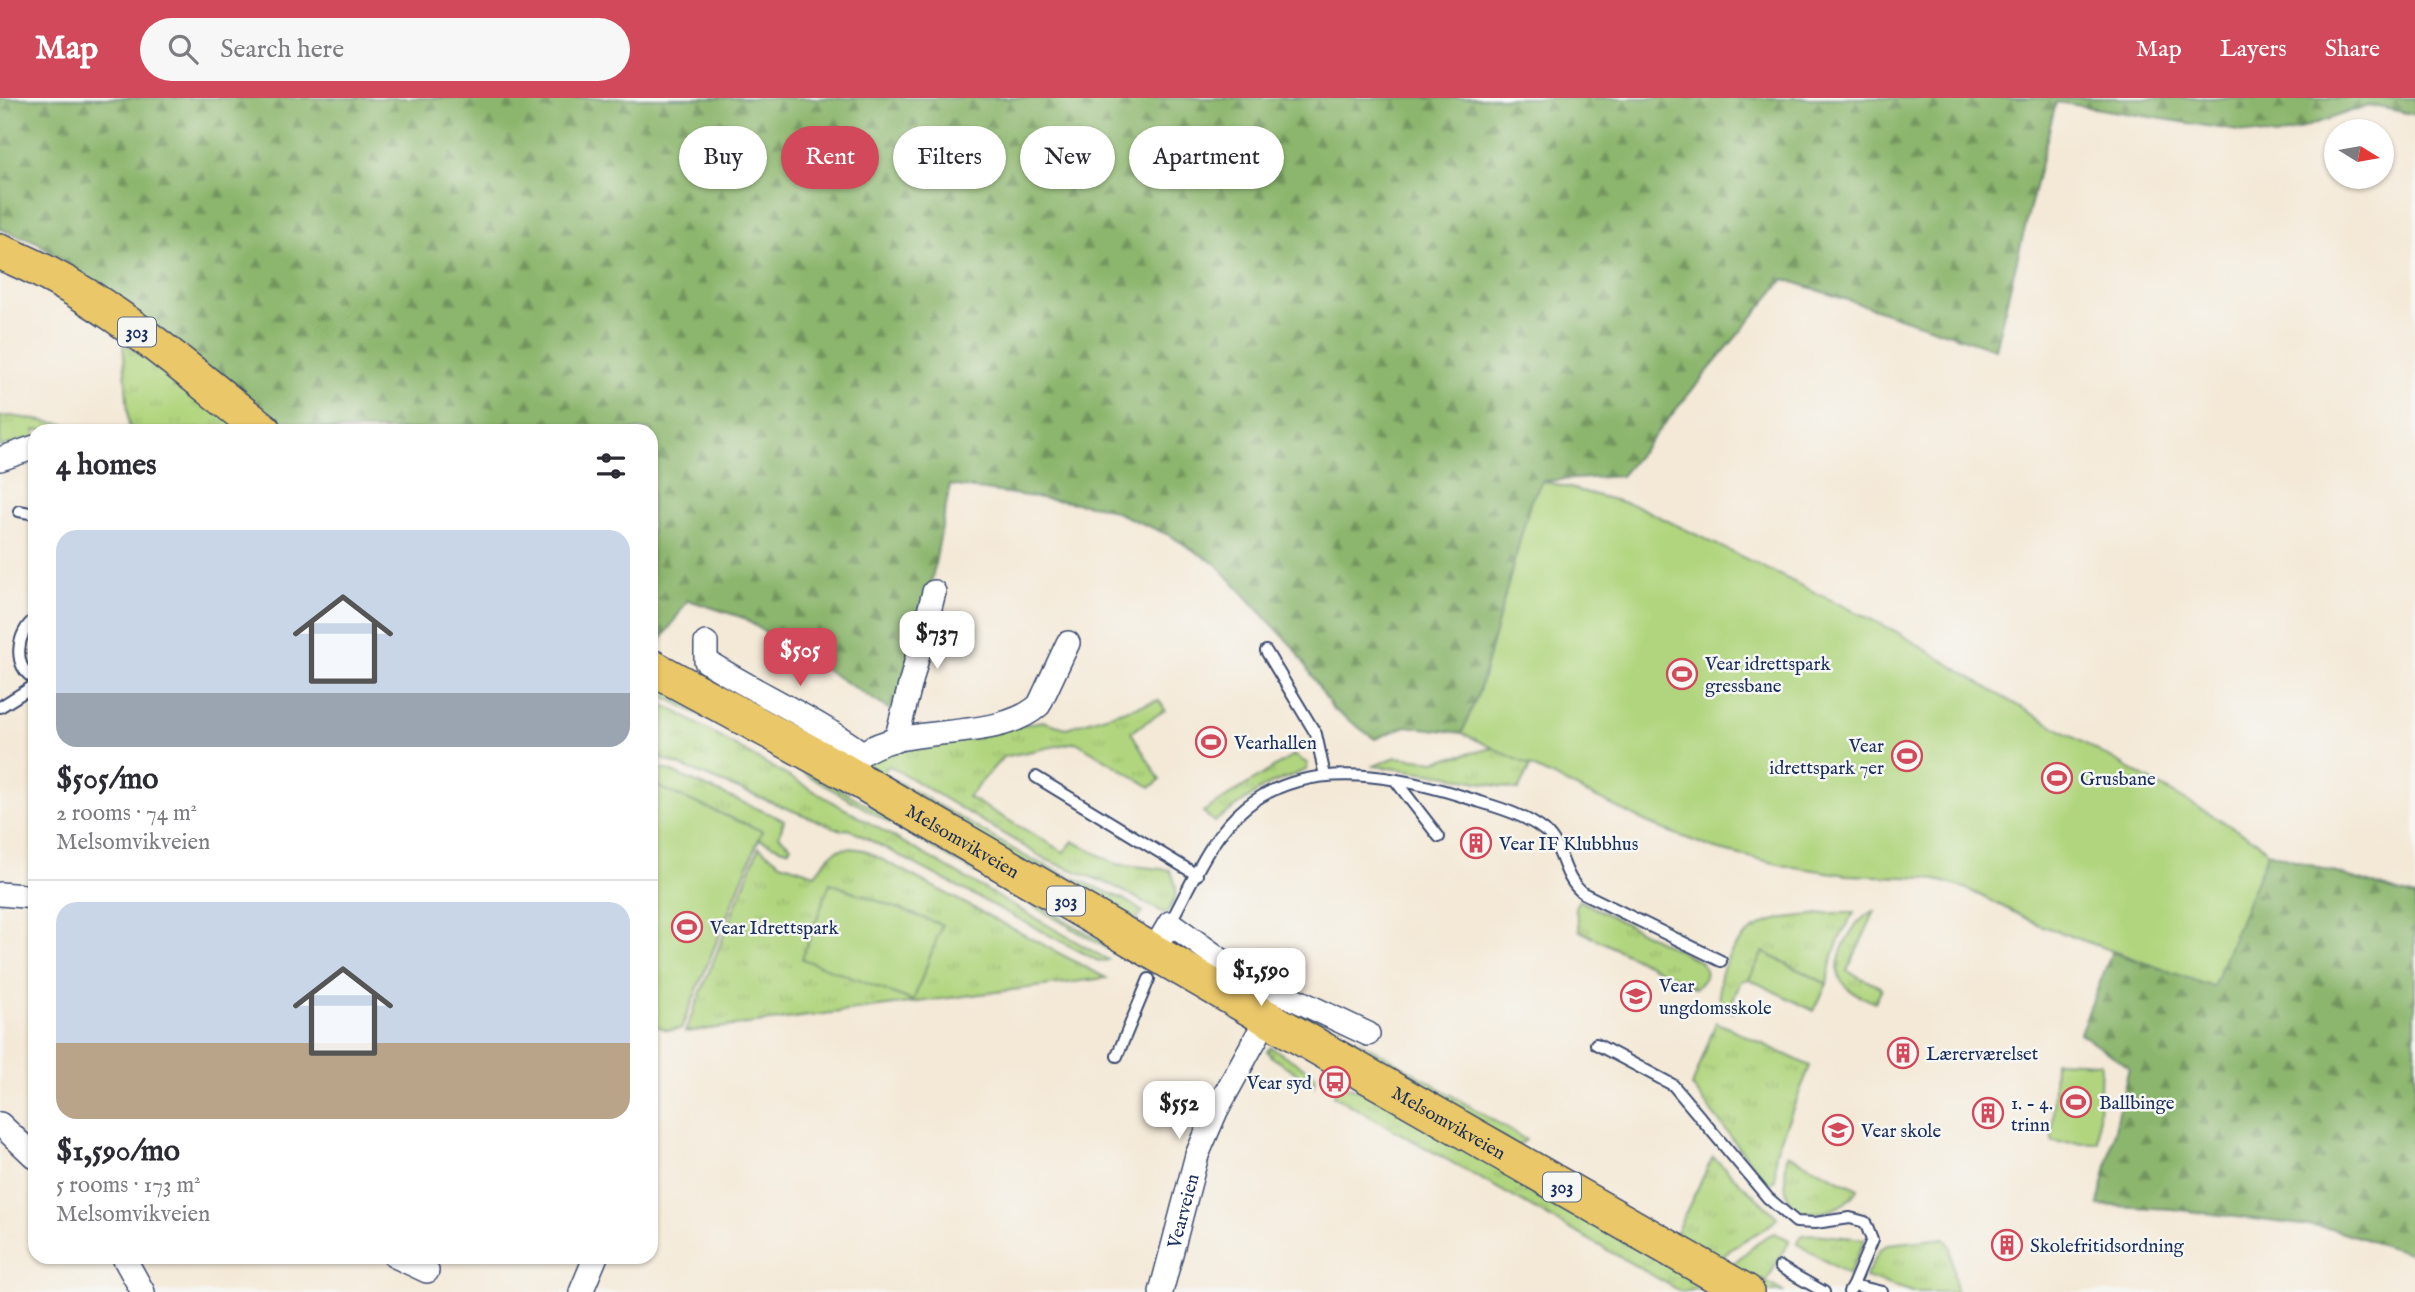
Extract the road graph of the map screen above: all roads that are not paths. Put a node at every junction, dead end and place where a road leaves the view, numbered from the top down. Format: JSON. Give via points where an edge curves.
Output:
{"nodes":[{"id":1,"x":0,"y":252,"type":"edge"},
{"id":2,"x":254,"y":424,"type":"edge"},
{"id":3,"x":28,"y":449,"type":"edge"},
{"id":4,"x":0,"y":459,"type":"edge"},
{"id":5,"x":19,"y":511,"type":"dead end"},
{"id":6,"x":28,"y":513,"type":"edge"},
{"id":7,"x":934,"y":592,"type":"dead end"},
{"id":8,"x":28,"y":627,"type":"edge"},
{"id":9,"x":706,"y":643,"type":"dead end"},
{"id":10,"x":1069,"y":643,"type":"dead end"},
{"id":11,"x":1266,"y":651,"type":"dead end"},
{"id":12,"x":658,"y":670,"type":"edge"},
{"id":13,"x":28,"y":673,"type":"edge"},
{"id":14,"x":28,"y":689,"type":"edge"},
{"id":15,"x":0,"y":707,"type":"edge"},
{"id":16,"x":896,"y":740,"type":"junction"},
{"id":17,"x":854,"y":763,"type":"junction"},
{"id":18,"x":1325,"y":776,"type":"junction"},
{"id":19,"x":1036,"y":777,"type":"dead end"},
{"id":20,"x":1395,"y":780,"type":"junction"},
{"id":21,"x":1439,"y":837,"type":"dead end"},
{"id":22,"x":1197,"y":875,"type":"junction"},
{"id":23,"x":0,"y":894,"type":"edge"},
{"id":24,"x":28,"y":896,"type":"edge"},
{"id":25,"x":1157,"y":951,"type":"junction"},
{"id":26,"x":1721,"y":961,"type":"dead end"},
{"id":27,"x":1267,"y":1018,"type":"junction"},
{"id":28,"x":1368,"y":1034,"type":"dead end"},
{"id":29,"x":1596,"y":1044,"type":"dead end"},
{"id":30,"x":1118,"y":1056,"type":"dead end"},
{"id":31,"x":0,"y":1124,"type":"edge"},
{"id":32,"x":28,"y":1150,"type":"edge"},
{"id":33,"x":128,"y":1264,"type":"edge"},
{"id":34,"x":413,"y":1264,"type":"edge"},
{"id":35,"x":592,"y":1264,"type":"edge"},
{"id":36,"x":1780,"y":1267,"type":"dead end"},
{"id":37,"x":427,"y":1271,"type":"dead end"},
{"id":38,"x":1851,"y":1289,"type":"edge"},
{"id":39,"x":143,"y":1292,"type":"edge"},
{"id":40,"x":580,"y":1292,"type":"edge"},
{"id":41,"x":1161,"y":1292,"type":"edge"},
{"id":42,"x":1746,"y":1292,"type":"edge"},
{"id":43,"x":1824,"y":1292,"type":"edge"},
{"id":44,"x":1882,"y":1292,"type":"edge"}],
"edges":[{"from":1,"to":2,"type":"main road","number":"303","via":[[68,283],[113,313]]},
{"from":3,"to":4,"type":"street"},
{"from":5,"to":6,"type":"lane"},
{"from":7,"to":16,"type":"street"},
{"from":8,"to":13,"type":"lane","via":[[19,656]]},
{"from":9,"to":17,"type":"street","name":"Melsomvikveien","via":[[706,661],[823,725]]},
{"from":10,"to":16,"type":"street","via":[[1031,713],[990,727]]},
{"from":11,"to":18,"type":"lane","via":[[1316,734]]},
{"from":12,"to":17,"type":"main road","name":"Melsomvikveien","number":"303"},
{"from":14,"to":15,"type":"lane"},
{"from":16,"to":17,"type":"street"},
{"from":17,"to":25,"type":"main road","name":"Melsomvikveien","number":"303"},
{"from":18,"to":20,"type":"lane"},
{"from":18,"to":22,"type":"lane","via":[[1292,782],[1248,805],[1227,824]]},
{"from":19,"to":22,"type":"lane"},
{"from":20,"to":21,"type":"lane"},
{"from":20,"to":26,"type":"lane","via":[[1517,814],[1546,832],[1571,884],[1583,893]]},
{"from":22,"to":25,"type":"lane"},
{"from":23,"to":24,"type":"street"},
{"from":25,"to":27,"type":"main road","name":"Melsomvikveien","number":"303"},
{"from":25,"to":28,"type":"street","name":"Melsomvikveien","via":[[1239,973]]},
{"from":25,"to":30,"type":"lane"},
{"from":27,"to":41,"type":"street","name":"Vearveien","via":[[1197,1155]]},
{"from":27,"to":42,"type":"main road","name":"Melsomvikveien","number":"303"},
{"from":29,"to":38,"type":"lane","via":[[1673,1085],[1768,1198],[1796,1222],[1850,1218],[1865,1222],[1872,1240]]},
{"from":31,"to":32,"type":"street"},
{"from":33,"to":39,"type":"street"},
{"from":34,"to":37,"type":"street"},
{"from":35,"to":40,"type":"street"},
{"from":36,"to":43,"type":"lane"},
{"from":38,"to":44,"type":"lane"}]}
